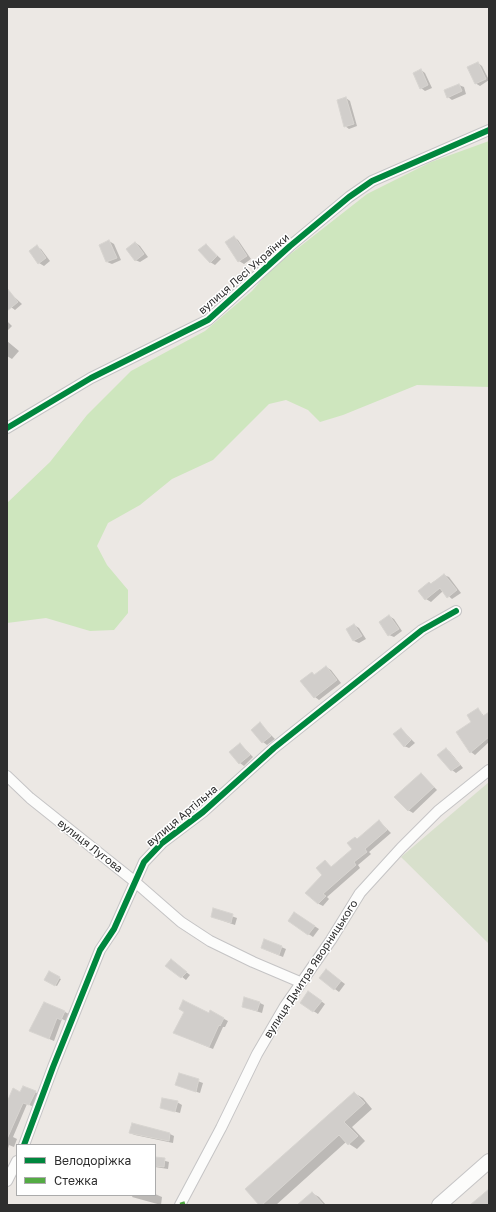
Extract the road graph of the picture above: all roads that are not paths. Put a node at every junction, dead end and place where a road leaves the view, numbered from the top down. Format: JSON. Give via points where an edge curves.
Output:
{"nodes":[{"id":1,"x":489,"y":130,"type":"edge"},
{"id":2,"x":7,"y":428,"type":"edge"},
{"id":3,"x":456,"y":611,"type":"dead end"},
{"id":4,"x":489,"y":770,"type":"edge"},
{"id":5,"x":7,"y":776,"type":"edge"},
{"id":6,"x":134,"y":881,"type":"junction"},
{"id":7,"x":300,"y":982,"type":"junction"},
{"id":8,"x":24,"y":1144,"type":"edge"},
{"id":9,"x":489,"y":1161,"type":"edge"},
{"id":10,"x":16,"y":1163,"type":"edge"},
{"id":11,"x":7,"y":1181,"type":"edge"},
{"id":12,"x":180,"y":1205,"type":"edge"},
{"id":13,"x":439,"y":1205,"type":"edge"}],
"edges":[{"from":1,"to":2,"type":"street","name":"вулиця Лесі Українки","via":[[372,181],[290,246],[208,320],[91,378]]},
{"from":3,"to":6,"type":"street","name":"вулиця Артільна","via":[[422,630],[274,748],[203,812],[162,843],[144,862]]},
{"from":4,"to":7,"type":"street","name":"вулиця Дмитра Яворницького","via":[[438,811],[391,859],[360,894]]},
{"from":5,"to":6,"type":"street","name":"вулиця Лугова","via":[[30,798]]},
{"from":6,"to":7,"type":"street","name":"вулиця Лугова","via":[[181,922],[210,941]]},
{"from":6,"to":8,"type":"street","name":"вулиця Артільна","via":[[114,929],[100,950]]},
{"from":7,"to":12,"type":"street","name":"вулиця Дмитра Яворницького","via":[[257,1054]]},
{"from":9,"to":13,"type":"street"},
{"from":10,"to":11,"type":"street"}]}
